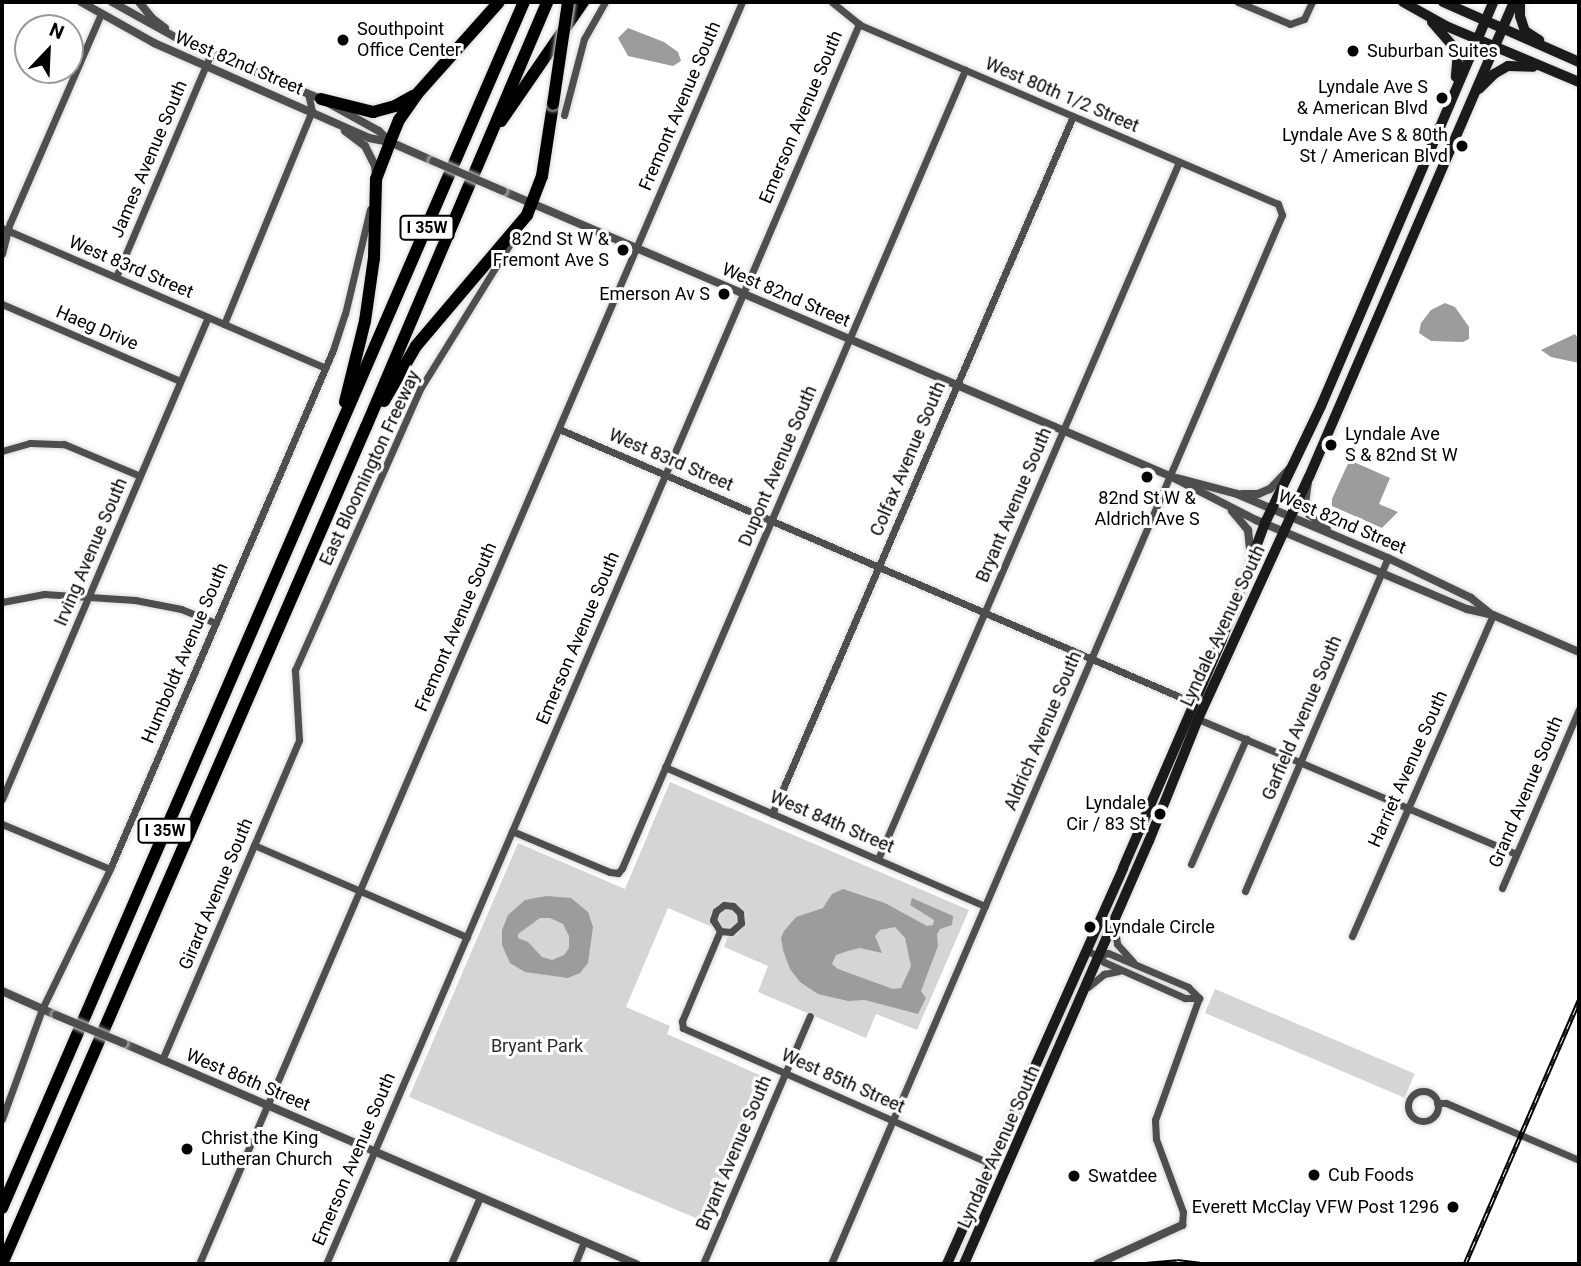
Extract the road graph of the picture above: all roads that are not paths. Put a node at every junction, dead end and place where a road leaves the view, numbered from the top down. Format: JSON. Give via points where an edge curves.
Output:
{"nodes":[{"id":1,"x":81,"y":2,"type":"edge"},
{"id":2,"x":109,"y":2,"type":"edge"},
{"id":3,"x":139,"y":2,"type":"edge"},
{"id":4,"x":499,"y":2,"type":"edge"},
{"id":5,"x":524,"y":2,"type":"edge"},
{"id":6,"x":547,"y":2,"type":"edge"},
{"id":7,"x":568,"y":2,"type":"edge"},
{"id":8,"x":583,"y":2,"type":"edge"},
{"id":9,"x":605,"y":2,"type":"edge"},
{"id":10,"x":742,"y":2,"type":"edge"},
{"id":11,"x":832,"y":2,"type":"edge"},
{"id":12,"x":1238,"y":2,"type":"edge"},
{"id":13,"x":1312,"y":2,"type":"edge"},
{"id":14,"x":1403,"y":2,"type":"edge"},
{"id":15,"x":1443,"y":2,"type":"edge"},
{"id":16,"x":1493,"y":2,"type":"edge"},
{"id":17,"x":1514,"y":2,"type":"edge"},
{"id":18,"x":1520,"y":2,"type":"edge"},
{"id":19,"x":101,"y":14,"type":"junction"},
{"id":20,"x":1424,"y":14,"type":"junction"},
{"id":21,"x":1485,"y":21,"type":"junction"},
{"id":22,"x":859,"y":24,"type":"junction"},
{"id":23,"x":1503,"y":29,"type":"junction"},
{"id":24,"x":1477,"y":39,"type":"junction"},
{"id":25,"x":184,"y":42,"type":"junction"},
{"id":26,"x":1495,"y":47,"type":"junction"},
{"id":27,"x":1556,"y":52,"type":"junction"},
{"id":28,"x":211,"y":53,"type":"junction"},
{"id":29,"x":1579,"y":62,"type":"edge"},
{"id":30,"x":205,"y":66,"type":"junction"},
{"id":31,"x":965,"y":70,"type":"junction"},
{"id":32,"x":1549,"y":70,"type":"junction"},
{"id":33,"x":1579,"y":82,"type":"edge"},
{"id":34,"x":1457,"y":87,"type":"junction"},
{"id":35,"x":1476,"y":92,"type":"junction"},
{"id":36,"x":307,"y":93,"type":"junction"},
{"id":37,"x":417,"y":94,"type":"junction"},
{"id":38,"x":321,"y":99,"type":"junction"},
{"id":39,"x":312,"y":111,"type":"junction"},
{"id":40,"x":564,"y":115,"type":"dead end"},
{"id":41,"x":1073,"y":116,"type":"junction"},
{"id":42,"x":329,"y":119,"type":"junction"},
{"id":43,"x":487,"y":141,"type":"junction"},
{"id":44,"x":390,"y":142,"type":"junction"},
{"id":45,"x":1179,"y":162,"type":"junction"},
{"id":46,"x":375,"y":186,"type":"junction"},
{"id":47,"x":532,"y":204,"type":"junction"},
{"id":48,"x":1282,"y":209,"type":"joint"},
{"id":49,"x":521,"y":224,"type":"junction"},
{"id":50,"x":5,"y":229,"type":"edge"},
{"id":51,"x":636,"y":247,"type":"junction"},
{"id":52,"x":2,"y":254,"type":"edge"},
{"id":53,"x":116,"y":277,"type":"junction"},
{"id":54,"x":743,"y":293,"type":"junction"},
{"id":55,"x":2,"y":304,"type":"edge"},
{"id":56,"x":208,"y":317,"type":"junction"},
{"id":57,"x":224,"y":324,"type":"junction"},
{"id":58,"x":850,"y":339,"type":"junction"},
{"id":59,"x":325,"y":368,"type":"junction"},
{"id":60,"x":180,"y":381,"type":"junction"},
{"id":61,"x":957,"y":385,"type":"junction"},
{"id":62,"x":366,"y":427,"type":"junction"},
{"id":63,"x":559,"y":429,"type":"junction"},
{"id":64,"x":1063,"y":431,"type":"junction"},
{"id":65,"x":2,"y":452,"type":"edge"},
{"id":66,"x":330,"y":454,"type":"junction"},
{"id":67,"x":1289,"y":469,"type":"junction"},
{"id":68,"x":665,"y":474,"type":"junction"},
{"id":69,"x":140,"y":476,"type":"junction"},
{"id":70,"x":1170,"y":476,"type":"junction"},
{"id":71,"x":1309,"y":477,"type":"junction"},
{"id":72,"x":1237,"y":495,"type":"junction"},
{"id":73,"x":1227,"y":506,"type":"junction"},
{"id":74,"x":1271,"y":509,"type":"junction"},
{"id":75,"x":1290,"y":517,"type":"junction"},
{"id":76,"x":771,"y":520,"type":"junction"},
{"id":77,"x":1265,"y":523,"type":"junction"},
{"id":78,"x":1284,"y":531,"type":"junction"},
{"id":79,"x":1338,"y":537,"type":"junction"},
{"id":80,"x":1251,"y":557,"type":"junction"},
{"id":81,"x":1388,"y":558,"type":"junction"},
{"id":82,"x":878,"y":566,"type":"junction"},
{"id":83,"x":1383,"y":571,"type":"junction"},
{"id":84,"x":88,"y":597,"type":"junction"},
{"id":85,"x":2,"y":602,"type":"edge"},
{"id":86,"x":985,"y":612,"type":"junction"},
{"id":87,"x":1493,"y":615,"type":"junction"},
{"id":88,"x":215,"y":623,"type":"junction"},
{"id":89,"x":1579,"y":652,"type":"edge"},
{"id":90,"x":1092,"y":658,"type":"junction"},
{"id":91,"x":1194,"y":703,"type":"junction"},
{"id":92,"x":1579,"y":709,"type":"edge"},
{"id":93,"x":1198,"y":719,"type":"junction"},
{"id":94,"x":1245,"y":739,"type":"junction"},
{"id":95,"x":299,"y":740,"type":"joint"},
{"id":96,"x":1301,"y":762,"type":"junction"},
{"id":97,"x":665,"y":767,"type":"junction"},
{"id":98,"x":2,"y":799,"type":"edge"},
{"id":99,"x":1408,"y":808,"type":"junction"},
{"id":100,"x":772,"y":814,"type":"junction"},
{"id":101,"x":2,"y":824,"type":"edge"},
{"id":102,"x":512,"y":831,"type":"junction"},
{"id":103,"x":254,"y":845,"type":"junction"},
{"id":104,"x":1516,"y":854,"type":"junction"},
{"id":105,"x":878,"y":859,"type":"junction"},
{"id":106,"x":1191,"y":864,"type":"dead end"},
{"id":107,"x":110,"y":869,"type":"junction"},
{"id":108,"x":1502,"y":888,"type":"dead end"},
{"id":109,"x":360,"y":891,"type":"junction"},
{"id":110,"x":1245,"y":891,"type":"dead end"},
{"id":111,"x":985,"y":906,"type":"junction"},
{"id":112,"x":1114,"y":921,"type":"junction"},
{"id":113,"x":720,"y":931,"type":"dead end"},
{"id":114,"x":1352,"y":936,"type":"dead end"},
{"id":115,"x":467,"y":937,"type":"junction"},
{"id":116,"x":1087,"y":951,"type":"junction"},
{"id":117,"x":1099,"y":956,"type":"junction"},
{"id":118,"x":1136,"y":964,"type":"junction"},
{"id":119,"x":1126,"y":972,"type":"junction"},
{"id":120,"x":2,"y":991,"type":"edge"},
{"id":121,"x":1083,"y":993,"type":"junction"},
{"id":122,"x":1199,"y":998,"type":"junction"},
{"id":123,"x":43,"y":1009,"type":"junction"},
{"id":124,"x":810,"y":1016,"type":"dead end"},
{"id":125,"x":162,"y":1060,"type":"junction"},
{"id":126,"x":786,"y":1073,"type":"junction"},
{"id":127,"x":1437,"y":1104,"type":"junction"},
{"id":128,"x":268,"y":1105,"type":"junction"},
{"id":129,"x":2,"y":1119,"type":"edge"},
{"id":130,"x":893,"y":1120,"type":"junction"},
{"id":131,"x":374,"y":1151,"type":"junction"},
{"id":132,"x":1579,"y":1160,"type":"edge"},
{"id":133,"x":991,"y":1164,"type":"junction"},
{"id":134,"x":480,"y":1197,"type":"junction"},
{"id":135,"x":2,"y":1208,"type":"edge"},
{"id":136,"x":1181,"y":1225,"type":"joint"},
{"id":137,"x":584,"y":1242,"type":"junction"},
{"id":138,"x":2,"y":1264,"type":"edge"},
{"id":139,"x":199,"y":1264,"type":"edge"},
{"id":140,"x":326,"y":1264,"type":"edge"},
{"id":141,"x":452,"y":1264,"type":"edge"},
{"id":142,"x":575,"y":1264,"type":"edge"},
{"id":143,"x":636,"y":1264,"type":"edge"},
{"id":144,"x":703,"y":1264,"type":"edge"},
{"id":145,"x":831,"y":1264,"type":"edge"},
{"id":146,"x":947,"y":1264,"type":"edge"},
{"id":147,"x":964,"y":1264,"type":"edge"},
{"id":148,"x":1097,"y":1264,"type":"edge"}],
"edges":[{"from":1,"to":19,"type":"street","name":"West 82nd Street"},
{"from":2,"to":19,"type":"street"},
{"from":2,"to":25,"type":"street","name":"West 82nd Street"},
{"from":3,"to":25,"type":"street"},
{"from":4,"to":37,"type":"highway"},
{"from":5,"to":66,"type":"highway","number":"I 35W"},
{"from":6,"to":43,"type":"highway","number":"I 35W"},
{"from":7,"to":47,"type":"highway","bridge":true,"via":[[542,176]]},
{"from":8,"to":43,"type":"highway"},
{"from":9,"to":40,"type":"street","via":[[584,39]]},
{"from":10,"to":51,"type":"street","name":"Fremont Avenue South"},
{"from":11,"to":22,"type":"street","name":"West 80th 1/2 Street"},
{"from":12,"to":13,"type":"street","via":[[1290,24],[1300,22]]},
{"from":14,"to":20,"type":"main road"},
{"from":15,"to":21,"type":"main road"},
{"from":16,"to":21,"type":"main road","name":"Lyndale Avenue South"},
{"from":17,"to":23,"type":"main road","name":"Lyndale Avenue South"},
{"from":18,"to":27,"type":"main road","via":[[1525,31]]},
{"from":19,"to":30,"type":"street","name":"West 82nd Street"},
{"from":19,"to":50,"type":"street"},
{"from":20,"to":24,"type":"main road"},
{"from":20,"to":34,"type":"main road","via":[[1458,52]]},
{"from":21,"to":23,"type":"main road"},
{"from":21,"to":24,"type":"main road","name":"Lyndale Avenue South"},
{"from":22,"to":31,"type":"street","name":"West 80th 1/2 Street"},
{"from":22,"to":54,"type":"street","name":"Emerson Avenue South"},
{"from":23,"to":26,"type":"main road","name":"Lyndale Avenue South"},
{"from":23,"to":27,"type":"main road"},
{"from":24,"to":26,"type":"main road"},
{"from":24,"to":34,"type":"main road","name":"Lyndale Avenue South"},
{"from":25,"to":28,"type":"street","name":"West 82nd Street"},
{"from":26,"to":32,"type":"main road"},
{"from":26,"to":35,"type":"main road","name":"Lyndale Avenue South"},
{"from":27,"to":29,"type":"main road"},
{"from":28,"to":30,"type":"street","name":"James Avenue South"},
{"from":28,"to":36,"type":"street","name":"West 82nd Street"},
{"from":30,"to":39,"type":"street","name":"West 82nd Street"},
{"from":30,"to":53,"type":"street","name":"James Avenue South"},
{"from":31,"to":41,"type":"street","name":"West 80th 1/2 Street"},
{"from":31,"to":58,"type":"street","name":"Dupont Avenue South"},
{"from":32,"to":33,"type":"main road"},
{"from":32,"to":35,"type":"main road","via":[[1508,66]]},
{"from":34,"to":67,"type":"main road","name":"Lyndale Avenue South","via":[[1321,406]]},
{"from":35,"to":71,"type":"main road","name":"Lyndale Avenue South"},
{"from":36,"to":38,"type":"street","name":"West 82nd Street"},
{"from":36,"to":39,"type":"street"},
{"from":37,"to":38,"type":"highway","via":[[373,112]]},
{"from":37,"to":44,"type":"highway"},
{"from":38,"to":44,"type":"street","name":"West 82nd Street","via":[[379,131]]},
{"from":39,"to":42,"type":"street","name":"West 82nd Street"},
{"from":39,"to":57,"type":"street"},
{"from":41,"to":45,"type":"street","name":"West 80th 1/2 Street"},
{"from":41,"to":61,"type":"street","name":"Colfax Avenue South"},
{"from":42,"to":44,"type":"street","name":"West 82nd Street","via":[[369,138]]},
{"from":42,"to":46,"type":"street","via":[[365,146],[375,166]]},
{"from":43,"to":62,"type":"highway","number":"I 35W"},
{"from":44,"to":46,"type":"highway"},
{"from":44,"to":47,"type":"street","name":"West 82nd Street","bridge":true},
{"from":45,"to":48,"type":"street","name":"West 80th 1/2 Street"},
{"from":45,"to":64,"type":"street","name":"Bryant Avenue South"},
{"from":46,"to":59,"type":"street","name":"Humboldt Avenue South","via":[[345,314]]},
{"from":46,"to":66,"type":"highway","via":[[374,258],[365,321]]},
{"from":47,"to":49,"type":"highway"},
{"from":47,"to":51,"type":"street","name":"West 82nd Street"},
{"from":48,"to":70,"type":"street","name":"Aldrich Avenue South"},
{"from":49,"to":62,"type":"highway","via":[[416,346]]},
{"from":49,"to":95,"type":"street","name":"East Bloomington Freeway","via":[[420,389],[295,670]]},
{"from":50,"to":52,"type":"street"},
{"from":50,"to":53,"type":"street","name":"West 83rd Street"},
{"from":51,"to":54,"type":"street","name":"West 82nd Street"},
{"from":51,"to":63,"type":"street","name":"Fremont Avenue South"},
{"from":53,"to":56,"type":"street","name":"West 83rd Street"},
{"from":54,"to":58,"type":"street","name":"West 82nd Street"},
{"from":54,"to":68,"type":"street","name":"Emerson Avenue South"},
{"from":55,"to":60,"type":"street","name":"Haeg Drive"},
{"from":56,"to":57,"type":"street","name":"West 83rd Street"},
{"from":56,"to":60,"type":"street","name":"Irving Avenue South"},
{"from":57,"to":59,"type":"street","name":"West 83rd Street"},
{"from":58,"to":61,"type":"street","name":"West 82nd Street"},
{"from":58,"to":76,"type":"street","name":"Dupont Avenue South"},
{"from":59,"to":88,"type":"street","name":"Humboldt Avenue South"},
{"from":60,"to":69,"type":"street","name":"Irving Avenue South"},
{"from":61,"to":64,"type":"street","name":"West 82nd Street"},
{"from":61,"to":82,"type":"street","name":"Colfax Avenue South"},
{"from":62,"to":138,"type":"highway","number":"I 35W"},
{"from":63,"to":68,"type":"street","name":"West 83rd Street"},
{"from":63,"to":109,"type":"street","name":"Fremont Avenue South"},
{"from":64,"to":70,"type":"street","name":"West 82nd Street"},
{"from":64,"to":86,"type":"street","name":"Bryant Avenue South"},
{"from":65,"to":69,"type":"street","via":[[30,443],[64,444]]},
{"from":66,"to":135,"type":"highway","number":"I 35W"},
{"from":67,"to":72,"type":"street","via":[[1270,489]]},
{"from":67,"to":74,"type":"main road","name":"Lyndale Avenue South"},
{"from":68,"to":76,"type":"street","name":"West 83rd Street"},
{"from":68,"to":102,"type":"street","name":"Emerson Avenue South"},
{"from":69,"to":84,"type":"street","name":"Irving Avenue South"},
{"from":70,"to":72,"type":"street","name":"West 82nd Street"},
{"from":70,"to":73,"type":"street","name":"West 82nd Street"},
{"from":70,"to":90,"type":"street","name":"Aldrich Avenue South"},
{"from":71,"to":75,"type":"main road","name":"Lyndale Avenue South"},
{"from":71,"to":79,"type":"street","via":[[1305,503],[1309,514]]},
{"from":72,"to":74,"type":"street","name":"West 82nd Street"},
{"from":73,"to":77,"type":"street","name":"West 82nd Street"},
{"from":73,"to":80,"type":"street","via":[[1248,530]]},
{"from":74,"to":75,"type":"street","name":"West 82nd Street"},
{"from":74,"to":77,"type":"main road","name":"Lyndale Avenue South"},
{"from":75,"to":78,"type":"main road","name":"Lyndale Avenue South"},
{"from":75,"to":79,"type":"street","name":"West 82nd Street"},
{"from":76,"to":82,"type":"street","name":"West 83rd Street"},
{"from":76,"to":97,"type":"street","name":"Dupont Avenue South"},
{"from":77,"to":78,"type":"street","name":"West 82nd Street"},
{"from":77,"to":80,"type":"main road","name":"Lyndale Avenue South"},
{"from":78,"to":83,"type":"street","name":"West 82nd Street"},
{"from":78,"to":93,"type":"main road","name":"Lyndale Avenue South"},
{"from":79,"to":81,"type":"street","name":"West 82nd Street"},
{"from":80,"to":91,"type":"main road","name":"Lyndale Avenue South"},
{"from":81,"to":83,"type":"street","name":"Garfield Avenue South"},
{"from":81,"to":87,"type":"street","name":"West 82nd Street","via":[[1471,598]]},
{"from":82,"to":86,"type":"street","name":"West 83rd Street"},
{"from":82,"to":100,"type":"street","name":"Colfax Avenue South"},
{"from":83,"to":87,"type":"street","name":"West 82nd Street","via":[[1467,609]]},
{"from":83,"to":96,"type":"street","name":"Garfield Avenue South"},
{"from":84,"to":85,"type":"street","via":[[44,594]]},
{"from":84,"to":88,"type":"street","via":[[159,603]]},
{"from":84,"to":98,"type":"street","name":"Irving Avenue South"},
{"from":86,"to":90,"type":"street","name":"West 83rd Street"},
{"from":86,"to":105,"type":"street","name":"Bryant Avenue South"},
{"from":87,"to":89,"type":"street","name":"West 82nd Street"},
{"from":87,"to":99,"type":"street","name":"Harriet Avenue South"},
{"from":88,"to":107,"type":"street","name":"Humboldt Avenue South"},
{"from":90,"to":91,"type":"street","name":"West 83rd Street"},
{"from":90,"to":111,"type":"street","name":"Aldrich Avenue South"},
{"from":91,"to":116,"type":"main road","name":"Lyndale Avenue South"},
{"from":92,"to":104,"type":"street","name":"Grand Avenue South"},
{"from":93,"to":94,"type":"street"},
{"from":93,"to":112,"type":"main road","name":"Lyndale Avenue South"},
{"from":94,"to":96,"type":"street"},
{"from":94,"to":106,"type":"street"},
{"from":95,"to":103,"type":"street","name":"Girard Avenue South"},
{"from":96,"to":99,"type":"street"},
{"from":96,"to":110,"type":"street","name":"Garfield Avenue South"},
{"from":97,"to":100,"type":"street","name":"West 84th Street"},
{"from":97,"to":102,"type":"street","name":"Dupont Avenue South","via":[[618,873]]},
{"from":99,"to":104,"type":"street"},
{"from":99,"to":114,"type":"street","name":"Harriet Avenue South"},
{"from":100,"to":105,"type":"street","name":"West 84th Street"},
{"from":101,"to":107,"type":"street"},
{"from":102,"to":115,"type":"street","name":"Emerson Avenue South"},
{"from":103,"to":109,"type":"street"},
{"from":103,"to":125,"type":"street","name":"Girard Avenue South"},
{"from":104,"to":108,"type":"street","name":"Grand Avenue South"},
{"from":105,"to":111,"type":"street","name":"West 84th Street"},
{"from":107,"to":123,"type":"street","name":"Humboldt Avenue South"},
{"from":109,"to":115,"type":"street"},
{"from":109,"to":128,"type":"street","name":"Fremont Avenue South"},
{"from":111,"to":130,"type":"street","name":"Aldrich Avenue South"},
{"from":112,"to":117,"type":"main road","name":"Lyndale Avenue South"},
{"from":112,"to":118,"type":"street","via":[[1117,944]]},
{"from":113,"to":126,"type":"street","name":"West 85th Street","via":[[683,1028]]},
{"from":115,"to":131,"type":"street","name":"Emerson Avenue South"},
{"from":116,"to":117,"type":"street"},
{"from":116,"to":133,"type":"main road","name":"Lyndale Avenue South"},
{"from":117,"to":118,"type":"street","via":[[1108,953]]},
{"from":117,"to":119,"type":"street"},
{"from":117,"to":121,"type":"main road","name":"Lyndale Avenue South"},
{"from":118,"to":122,"type":"street","via":[[1188,986]]},
{"from":119,"to":121,"type":"street","via":[[1104,974]]},
{"from":119,"to":122,"type":"street","via":[[1185,998]]},
{"from":120,"to":123,"type":"street","name":"West 86th Street"},
{"from":121,"to":147,"type":"main road","name":"Lyndale Avenue South"},
{"from":122,"to":136,"type":"street","via":[[1154,1120],[1156,1139],[1183,1212]]},
{"from":123,"to":125,"type":"street","name":"West 86th Street","bridge":true},
{"from":123,"to":129,"type":"street","name":"Humboldt Avenue South"},
{"from":124,"to":126,"type":"street","name":"Bryant Avenue South"},
{"from":125,"to":128,"type":"street","name":"West 86th Street"},
{"from":126,"to":130,"type":"street","name":"West 85th Street"},
{"from":126,"to":144,"type":"street","name":"Bryant Avenue South"},
{"from":127,"to":127,"type":"street","via":[[1431,1094],[1420,1092],[1410,1098],[1408,1109],[1415,1118],[1426,1121],[1435,1115]]},
{"from":127,"to":132,"type":"street","via":[[1446,1102]]},
{"from":128,"to":131,"type":"street","name":"West 86th Street"},
{"from":128,"to":139,"type":"street","name":"Fremont Avenue South"},
{"from":130,"to":133,"type":"street","name":"West 85th Street"},
{"from":130,"to":145,"type":"street","name":"Aldrich Avenue South"},
{"from":131,"to":134,"type":"street","name":"West 86th Street"},
{"from":131,"to":140,"type":"street","name":"Emerson Avenue South"},
{"from":133,"to":146,"type":"main road","name":"Lyndale Avenue South"},
{"from":134,"to":137,"type":"street","name":"West 86th Street"},
{"from":134,"to":141,"type":"street"},
{"from":136,"to":148,"type":"street"},
{"from":137,"to":142,"type":"street"},
{"from":137,"to":143,"type":"street","name":"West 86th Street"}]}
